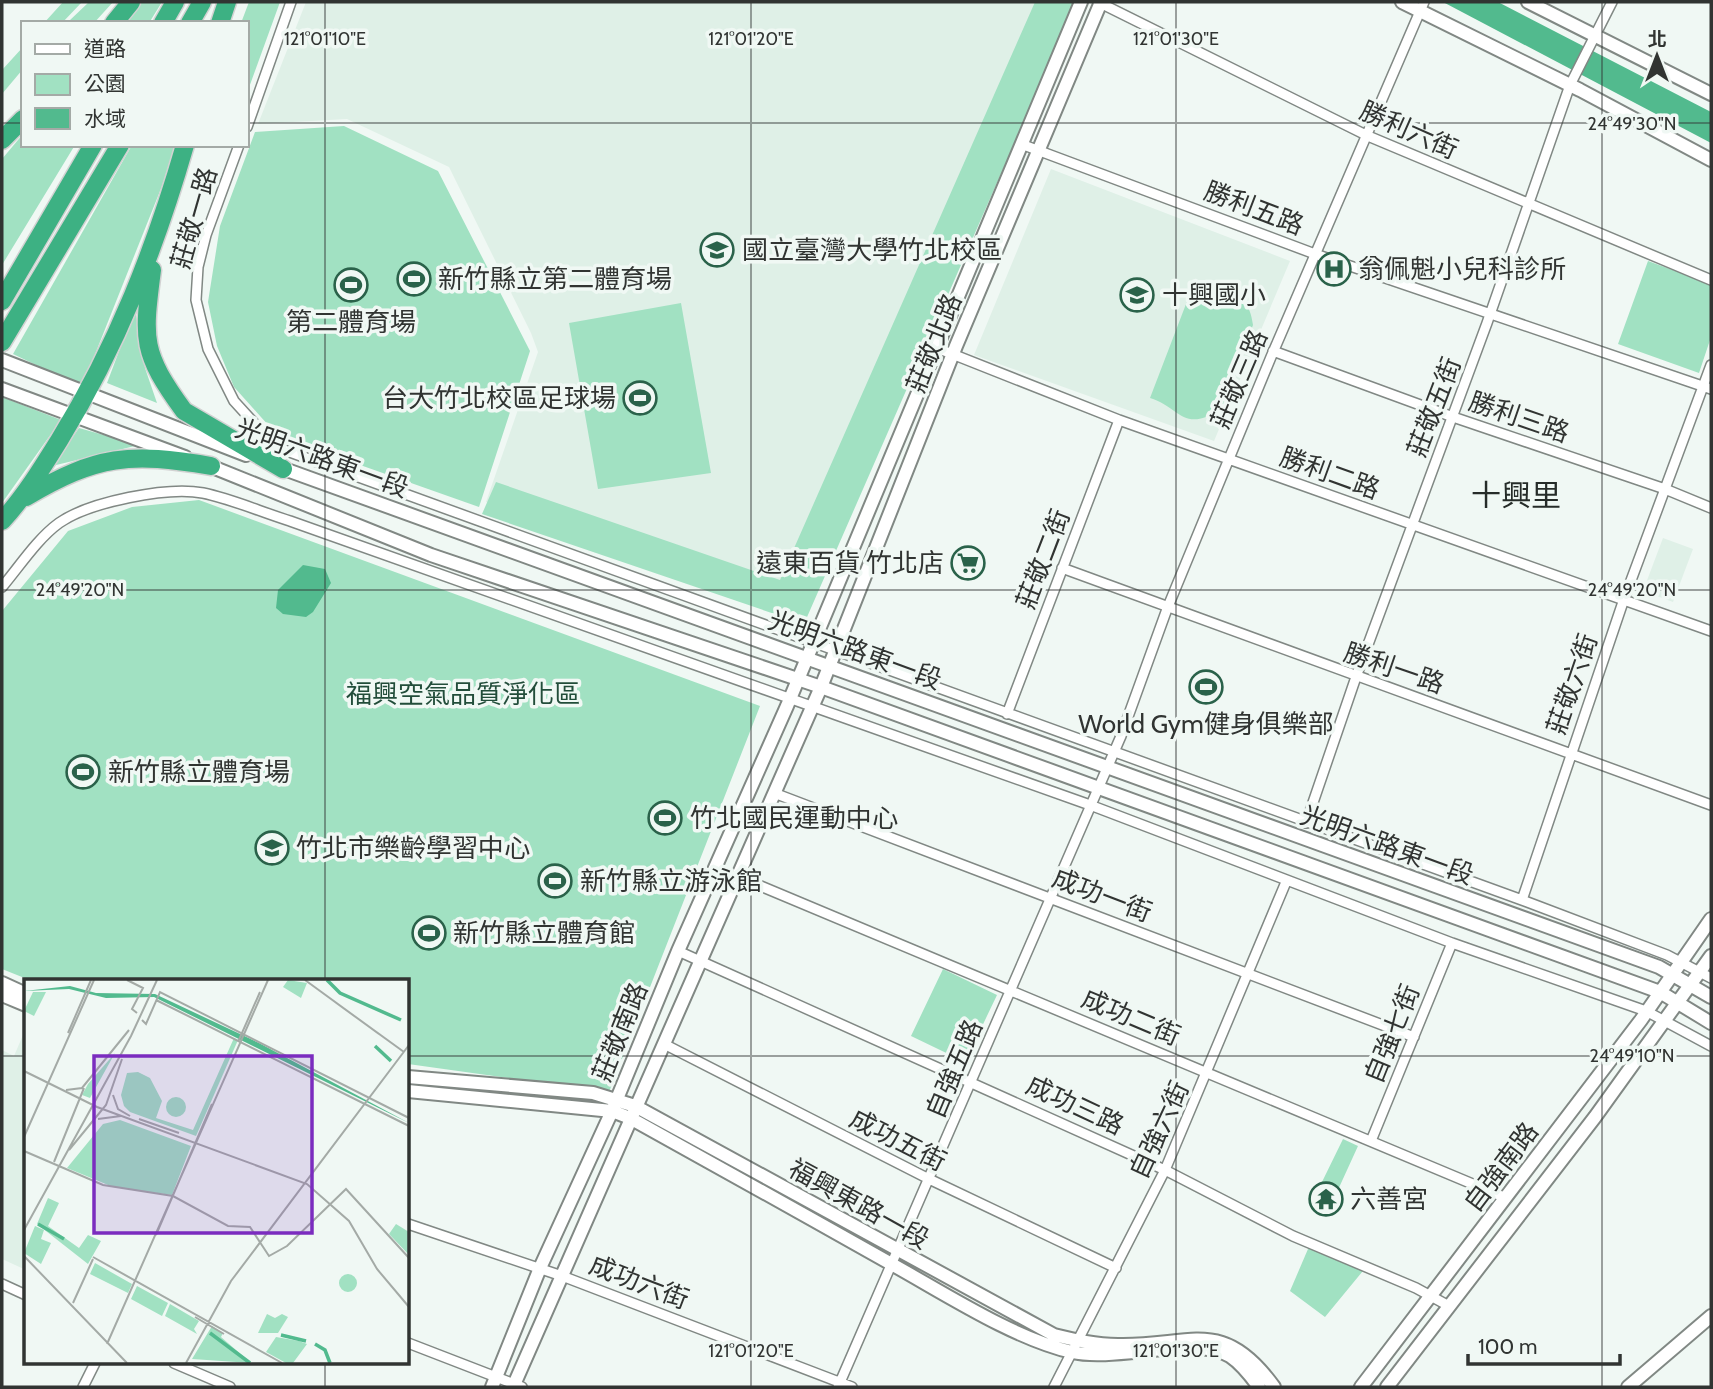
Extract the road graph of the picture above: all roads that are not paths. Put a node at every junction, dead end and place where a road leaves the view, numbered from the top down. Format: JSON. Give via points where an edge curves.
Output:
{"nodes":[{"id":1,"x":131,"y":2,"type":"edge"},
{"id":2,"x":175,"y":2,"type":"edge"},
{"id":3,"x":202,"y":2,"type":"edge"},
{"id":4,"x":227,"y":2,"type":"edge"},
{"id":5,"x":291,"y":2,"type":"edge"},
{"id":6,"x":1081,"y":2,"type":"edge"},
{"id":7,"x":1099,"y":2,"type":"edge"},
{"id":8,"x":1402,"y":2,"type":"edge"},
{"id":9,"x":1528,"y":2,"type":"edge"},
{"id":10,"x":1612,"y":2,"type":"edge"},
{"id":11,"x":1422,"y":6,"type":"edge"},
{"id":12,"x":116,"y":21,"type":"edge"},
{"id":13,"x":164,"y":21,"type":"edge"},
{"id":14,"x":191,"y":21,"type":"edge"},
{"id":15,"x":221,"y":21,"type":"edge"},
{"id":16,"x":1594,"y":36,"type":"junction"},
{"id":17,"x":1570,"y":85,"type":"junction"},
{"id":18,"x":1711,"y":94,"type":"edge"},
{"id":19,"x":21,"y":121,"type":"edge"},
{"id":20,"x":248,"y":124,"type":"edge"},
{"id":21,"x":1368,"y":136,"type":"junction"},
{"id":22,"x":2,"y":140,"type":"edge"},
{"id":23,"x":1021,"y":144,"type":"junction"},
{"id":24,"x":92,"y":147,"type":"edge"},
{"id":25,"x":119,"y":147,"type":"edge"},
{"id":26,"x":184,"y":147,"type":"edge"},
{"id":27,"x":238,"y":147,"type":"edge"},
{"id":28,"x":1038,"y":150,"type":"junction"},
{"id":29,"x":1711,"y":160,"type":"edge"},
{"id":30,"x":1529,"y":205,"type":"junction"},
{"id":31,"x":155,"y":242,"type":"junction"},
{"id":32,"x":1315,"y":254,"type":"junction"},
{"id":33,"x":1711,"y":280,"type":"edge"},
{"id":34,"x":2,"y":301,"type":"edge"},
{"id":35,"x":1490,"y":314,"type":"junction"},
{"id":36,"x":4,"y":339,"type":"edge"},
{"id":37,"x":937,"y":348,"type":"junction"},
{"id":38,"x":1273,"y":351,"type":"junction"},
{"id":39,"x":954,"y":355,"type":"junction"},
{"id":40,"x":2,"y":360,"type":"edge"},
{"id":41,"x":1711,"y":365,"type":"edge"},
{"id":42,"x":1707,"y":387,"type":"edge"},
{"id":43,"x":2,"y":389,"type":"edge"},
{"id":44,"x":88,"y":394,"type":"junction"},
{"id":45,"x":74,"y":416,"type":"junction"},
{"id":46,"x":1453,"y":417,"type":"junction"},
{"id":47,"x":1119,"y":420,"type":"junction"},
{"id":48,"x":276,"y":447,"type":"joint"},
{"id":49,"x":1228,"y":460,"type":"junction"},
{"id":50,"x":211,"y":466,"type":"junction"},
{"id":51,"x":283,"y":469,"type":"junction"},
{"id":52,"x":1665,"y":489,"type":"junction"},
{"id":53,"x":23,"y":498,"type":"junction"},
{"id":54,"x":1711,"y":508,"type":"edge"},
{"id":55,"x":2,"y":521,"type":"edge"},
{"id":56,"x":1411,"y":524,"type":"junction"},
{"id":57,"x":431,"y":555,"type":"junction"},
{"id":58,"x":1062,"y":568,"type":"junction"},
{"id":59,"x":457,"y":581,"type":"junction"},
{"id":60,"x":2,"y":587,"type":"edge"},
{"id":61,"x":1623,"y":601,"type":"junction"},
{"id":62,"x":1167,"y":609,"type":"junction"},
{"id":63,"x":1711,"y":631,"type":"edge"},
{"id":64,"x":813,"y":642,"type":"junction"},
{"id":65,"x":835,"y":650,"type":"junction"},
{"id":66,"x":807,"y":656,"type":"junction"},
{"id":67,"x":830,"y":665,"type":"junction"},
{"id":68,"x":1356,"y":677,"type":"junction"},
{"id":69,"x":798,"y":679,"type":"junction"},
{"id":70,"x":821,"y":687,"type":"junction"},
{"id":71,"x":790,"y":698,"type":"junction"},
{"id":72,"x":812,"y":706,"type":"junction"},
{"id":73,"x":1007,"y":713,"type":"junction"},
{"id":74,"x":1571,"y":751,"type":"junction"},
{"id":75,"x":1113,"y":752,"type":"junction"},
{"id":76,"x":1106,"y":767,"type":"junction"},
{"id":77,"x":1096,"y":789,"type":"junction"},
{"id":78,"x":774,"y":793,"type":"junction"},
{"id":79,"x":1090,"y":805,"type":"junction"},
{"id":80,"x":1711,"y":805,"type":"edge"},
{"id":81,"x":1306,"y":823,"type":"junction"},
{"id":82,"x":739,"y":877,"type":"junction"},
{"id":83,"x":1286,"y":882,"type":"junction"},
{"id":84,"x":1050,"y":897,"type":"junction"},
{"id":85,"x":1522,"y":900,"type":"junction"},
{"id":86,"x":1711,"y":919,"type":"edge"},
{"id":87,"x":1452,"y":943,"type":"junction"},
{"id":88,"x":678,"y":951,"type":"junction"},
{"id":89,"x":1711,"y":957,"type":"edge"},
{"id":90,"x":702,"y":961,"type":"junction"},
{"id":91,"x":1680,"y":961,"type":"junction"},
{"id":92,"x":1699,"y":971,"type":"junction"},
{"id":93,"x":1673,"y":972,"type":"junction"},
{"id":94,"x":1248,"y":973,"type":"junction"},
{"id":95,"x":1711,"y":978,"type":"edge"},
{"id":96,"x":2,"y":984,"type":"edge"},
{"id":97,"x":1691,"y":985,"type":"junction"},
{"id":98,"x":1012,"y":989,"type":"junction"},
{"id":99,"x":1660,"y":992,"type":"junction"},
{"id":100,"x":24,"y":993,"type":"edge"},
{"id":101,"x":2,"y":995,"type":"edge"},
{"id":102,"x":1711,"y":997,"type":"edge"},
{"id":103,"x":1677,"y":1002,"type":"junction"},
{"id":104,"x":24,"y":1004,"type":"edge"},
{"id":105,"x":1646,"y":1010,"type":"junction"},
{"id":106,"x":1663,"y":1020,"type":"junction"},
{"id":107,"x":1711,"y":1023,"type":"edge"},
{"id":108,"x":1414,"y":1037,"type":"junction"},
{"id":109,"x":664,"y":1044,"type":"junction"},
{"id":110,"x":1711,"y":1046,"type":"edge"},
{"id":111,"x":1208,"y":1073,"type":"junction"},
{"id":112,"x":410,"y":1077,"type":"edge"},
{"id":113,"x":972,"y":1081,"type":"junction"},
{"id":114,"x":410,"y":1091,"type":"edge"},
{"id":115,"x":615,"y":1105,"type":"junction"},
{"id":116,"x":632,"y":1112,"type":"junction"},
{"id":117,"x":1371,"y":1141,"type":"junction"},
{"id":118,"x":1165,"y":1170,"type":"junction"},
{"id":119,"x":929,"y":1179,"type":"junction"},
{"id":120,"x":1506,"y":1198,"type":"junction"},
{"id":121,"x":410,"y":1225,"type":"edge"},
{"id":122,"x":895,"y":1258,"type":"junction"},
{"id":123,"x":540,"y":1268,"type":"junction"},
{"id":124,"x":1116,"y":1268,"type":"junction"},
{"id":125,"x":562,"y":1276,"type":"junction"},
{"id":126,"x":2,"y":1284,"type":"edge"},
{"id":127,"x":24,"y":1294,"type":"edge"},
{"id":128,"x":1432,"y":1297,"type":"junction"},
{"id":129,"x":1449,"y":1306,"type":"junction"},
{"id":130,"x":1711,"y":1316,"type":"edge"},
{"id":131,"x":410,"y":1344,"type":"edge"},
{"id":132,"x":1076,"y":1347,"type":"junction"},
{"id":133,"x":94,"y":1364,"type":"edge"},
{"id":134,"x":176,"y":1364,"type":"edge"},
{"id":135,"x":494,"y":1382,"type":"edge"},
{"id":136,"x":839,"y":1385,"type":"edge"},
{"id":137,"x":517,"y":1386,"type":"edge"},
{"id":138,"x":83,"y":1387,"type":"edge"},
{"id":139,"x":230,"y":1387,"type":"edge"},
{"id":140,"x":852,"y":1387,"type":"edge"},
{"id":141,"x":1054,"y":1387,"type":"edge"},
{"id":142,"x":1259,"y":1387,"type":"edge"},
{"id":143,"x":1274,"y":1387,"type":"edge"},
{"id":144,"x":1361,"y":1387,"type":"edge"},
{"id":145,"x":1387,"y":1387,"type":"edge"},
{"id":146,"x":1628,"y":1387,"type":"edge"}],
"edges":[{"from":1,"to":12,"type":"highway"},
{"from":2,"to":13,"type":"highway"},
{"from":3,"to":14,"type":"highway"},
{"from":4,"to":15,"type":"highway"},
{"from":5,"to":20,"type":"street"},
{"from":6,"to":23,"type":"street","name":"莊敬北路"},
{"from":7,"to":21,"type":"street","name":"勝利六街"},
{"from":7,"to":28,"type":"street","name":"莊敬北路"},
{"from":8,"to":11,"type":"street"},
{"from":9,"to":16,"type":"street"},
{"from":10,"to":16,"type":"street"},
{"from":11,"to":17,"type":"street"},
{"from":11,"to":21,"type":"street","name":"莊敬三路"},
{"from":16,"to":17,"type":"street","name":"莊敬五街"},
{"from":16,"to":18,"type":"street"},
{"from":17,"to":29,"type":"street"},
{"from":17,"to":30,"type":"street","name":"莊敬五街"},
{"from":19,"to":22,"type":"highway"},
{"from":21,"to":30,"type":"street","name":"勝利六街"},
{"from":21,"to":32,"type":"street","name":"莊敬三路"},
{"from":23,"to":28,"type":"street","name":"勝利五路"},
{"from":23,"to":37,"type":"street","name":"莊敬北路"},
{"from":24,"to":34,"type":"highway"},
{"from":25,"to":36,"type":"highway"},
{"from":26,"to":31,"type":"highway"},
{"from":27,"to":48,"type":"street","name":"莊敬一路","via":[[206,235],[196,300],[208,349],[234,401]]},
{"from":28,"to":32,"type":"street","name":"勝利五路"},
{"from":28,"to":39,"type":"street","name":"莊敬北路"},
{"from":30,"to":33,"type":"street","name":"勝利六街"},
{"from":30,"to":35,"type":"street","name":"莊敬五街"},
{"from":31,"to":44,"type":"highway","via":[[125,319]]},
{"from":31,"to":51,"type":"highway","via":[[145,328],[148,352],[158,372],[184,411]]},
{"from":32,"to":35,"type":"street","name":"勝利五路"},
{"from":32,"to":38,"type":"street","name":"莊敬三路"},
{"from":35,"to":42,"type":"street","name":"勝利五路"},
{"from":35,"to":46,"type":"street","name":"莊敬五街"},
{"from":37,"to":39,"type":"street","name":"勝利二路"},
{"from":37,"to":64,"type":"street","name":"莊敬北路"},
{"from":38,"to":46,"type":"street","name":"勝利三路"},
{"from":38,"to":49,"type":"street","name":"莊敬三路"},
{"from":39,"to":47,"type":"street","name":"勝利二路"},
{"from":39,"to":65,"type":"street","name":"莊敬北路"},
{"from":40,"to":44,"type":"street","name":"光明六路東一段"},
{"from":41,"to":42,"type":"street","name":"莊敬六街"},
{"from":42,"to":52,"type":"street","name":"莊敬六街"},
{"from":43,"to":45,"type":"street","name":"光明六路東一段"},
{"from":44,"to":45,"type":"highway"},
{"from":44,"to":51,"type":"street","name":"光明六路東一段"},
{"from":45,"to":50,"type":"street","name":"光明六路東一段"},
{"from":45,"to":53,"type":"highway"},
{"from":46,"to":52,"type":"street","name":"勝利三路"},
{"from":46,"to":56,"type":"street","name":"莊敬五街"},
{"from":47,"to":49,"type":"street","name":"勝利二路"},
{"from":47,"to":58,"type":"street","name":"莊敬二街"},
{"from":48,"to":64,"type":"street","name":"光明六路東一段"},
{"from":49,"to":56,"type":"street","name":"勝利二路"},
{"from":49,"to":62,"type":"street","name":"莊敬三路"},
{"from":50,"to":53,"type":"highway","via":[[154,457],[114,459],[69,472]]},
{"from":50,"to":57,"type":"street","name":"光明六路東一段"},
{"from":51,"to":66,"type":"street","name":"光明六路東一段"},
{"from":52,"to":54,"type":"street","name":"勝利三路"},
{"from":52,"to":61,"type":"street","name":"莊敬六街"},
{"from":53,"to":55,"type":"highway"},
{"from":56,"to":61,"type":"street","name":"勝利二路"},
{"from":56,"to":68,"type":"street","name":"莊敬五街"},
{"from":57,"to":59,"type":"street"},
{"from":57,"to":69,"type":"street","name":"光明六路東一段"},
{"from":58,"to":62,"type":"street","name":"勝利一路"},
{"from":58,"to":73,"type":"street","name":"莊敬二街"},
{"from":59,"to":60,"type":"street","via":[[201,492],[148,495],[86,509],[58,524]]},
{"from":59,"to":71,"type":"street"},
{"from":61,"to":63,"type":"street","name":"勝利二路"},
{"from":61,"to":74,"type":"street","name":"莊敬六街"},
{"from":62,"to":68,"type":"street","name":"勝利一路"},
{"from":62,"to":75,"type":"street","name":"莊敬三路"},
{"from":64,"to":65,"type":"street","name":"光明六路東一段"},
{"from":64,"to":66,"type":"street","name":"莊敬北路"},
{"from":65,"to":67,"type":"street","name":"莊敬北路"},
{"from":65,"to":73,"type":"street","name":"光明六路東一段"},
{"from":66,"to":67,"type":"street","name":"光明六路東一段"},
{"from":66,"to":69,"type":"street","name":"莊敬南路"},
{"from":67,"to":70,"type":"street","name":"莊敬南路"},
{"from":67,"to":76,"type":"street","name":"光明六路東一段"},
{"from":68,"to":74,"type":"street","name":"勝利一路"},
{"from":68,"to":81,"type":"street","name":"莊敬五街"},
{"from":69,"to":70,"type":"street","name":"光明六路東一段"},
{"from":69,"to":71,"type":"street","name":"莊敬南路"},
{"from":70,"to":72,"type":"street","name":"莊敬南路"},
{"from":70,"to":77,"type":"street","name":"光明六路東一段"},
{"from":71,"to":72,"type":"street"},
{"from":71,"to":88,"type":"street","name":"莊敬南路"},
{"from":72,"to":78,"type":"street","name":"莊敬南路"},
{"from":72,"to":79,"type":"street"},
{"from":73,"to":75,"type":"street","name":"光明六路東一段"},
{"from":74,"to":80,"type":"street","name":"勝利一路"},
{"from":74,"to":85,"type":"street","name":"莊敬六街"},
{"from":75,"to":76,"type":"street","name":"莊敬三路"},
{"from":75,"to":81,"type":"street","name":"光明六路東一段"},
{"from":76,"to":77,"type":"street","name":"自強五路"},
{"from":76,"to":93,"type":"street","name":"光明六路東一段"},
{"from":77,"to":79,"type":"street","name":"自強五路"},
{"from":77,"to":99,"type":"street","name":"光明六路東一段"},
{"from":78,"to":82,"type":"street","name":"莊敬南路"},
{"from":78,"to":84,"type":"street","name":"成功一街"},
{"from":79,"to":83,"type":"street"},
{"from":79,"to":84,"type":"street","name":"自強五路"},
{"from":81,"to":85,"type":"street","name":"光明六路東一段"},
{"from":82,"to":90,"type":"street","name":"莊敬南路"},
{"from":82,"to":98,"type":"street","name":"成功二街"},
{"from":83,"to":87,"type":"street"},
{"from":83,"to":94,"type":"street","name":"自強六街"},
{"from":84,"to":94,"type":"street","name":"成功一街"},
{"from":84,"to":98,"type":"street","name":"自強五路"},
{"from":85,"to":91,"type":"street","name":"光明六路東一段"},
{"from":86,"to":91,"type":"street","name":"自強南路"},
{"from":87,"to":105,"type":"street"},
{"from":87,"to":108,"type":"street","name":"自強七街"},
{"from":88,"to":90,"type":"street","name":"成功三路"},
{"from":88,"to":115,"type":"street","name":"莊敬南路"},
{"from":89,"to":92,"type":"street","name":"自強南路"},
{"from":90,"to":109,"type":"street","name":"莊敬南路"},
{"from":90,"to":113,"type":"street","name":"成功三路"},
{"from":91,"to":92,"type":"street","name":"光明六路東一段"},
{"from":91,"to":93,"type":"street","name":"自強南路"},
{"from":92,"to":95,"type":"street","name":"光明六路東一段"},
{"from":92,"to":97,"type":"street","name":"自強南路"},
{"from":93,"to":97,"type":"street","name":"光明六路東一段"},
{"from":93,"to":99,"type":"street","name":"自強南路"},
{"from":94,"to":108,"type":"street","name":"成功一街"},
{"from":94,"to":111,"type":"street","name":"自強六街"},
{"from":96,"to":100,"type":"street"},
{"from":97,"to":102,"type":"street","name":"光明六路東一段"},
{"from":97,"to":103,"type":"street","name":"自強南路"},
{"from":98,"to":111,"type":"street","name":"成功二街"},
{"from":98,"to":113,"type":"street","name":"自強五路"},
{"from":99,"to":103,"type":"street","name":"光明六路東一段"},
{"from":99,"to":105,"type":"street","name":"自強南路"},
{"from":101,"to":104,"type":"street"},
{"from":103,"to":106,"type":"street","name":"自強南路"},
{"from":103,"to":107,"type":"street","name":"光明六路東一段"},
{"from":105,"to":106,"type":"street"},
{"from":105,"to":120,"type":"street","name":"自強南路"},
{"from":106,"to":110,"type":"street"},
{"from":106,"to":129,"type":"street","name":"自強南路","via":[[1595,1117]]},
{"from":108,"to":117,"type":"street","name":"自強七街"},
{"from":109,"to":116,"type":"street","name":"莊敬南路"},
{"from":109,"to":119,"type":"street","name":"成功五街"},
{"from":111,"to":117,"type":"street","name":"成功二街"},
{"from":111,"to":118,"type":"street","name":"自強六街"},
{"from":112,"to":115,"type":"street","name":"福興東路一段","via":[[593,1093]]},
{"from":113,"to":118,"type":"street","name":"成功三路"},
{"from":113,"to":119,"type":"street","name":"自強五路"},
{"from":114,"to":115,"type":"street","name":"福興東路一段"},
{"from":115,"to":116,"type":"street","name":"福興東路一段"},
{"from":115,"to":123,"type":"street","name":"莊敬南路"},
{"from":116,"to":122,"type":"street","name":"福興東路一段"},
{"from":116,"to":125,"type":"street","name":"莊敬南路"},
{"from":117,"to":120,"type":"street","name":"成功二街"},
{"from":118,"to":124,"type":"street","name":"自強六街"},
{"from":118,"to":128,"type":"street","name":"成功三路","via":[[1293,1236]]},
{"from":119,"to":122,"type":"street","name":"自強五路"},
{"from":119,"to":124,"type":"street","name":"成功五街"},
{"from":120,"to":128,"type":"street","name":"自強南路"},
{"from":121,"to":123,"type":"street","name":"成功六街"},
{"from":122,"to":132,"type":"street","name":"福興東路一段"},
{"from":122,"to":136,"type":"street","name":"自強五路"},
{"from":123,"to":125,"type":"street","name":"成功六街"},
{"from":123,"to":135,"type":"street","name":"莊敬南路"},
{"from":124,"to":132,"type":"street","name":"自強六街"},
{"from":125,"to":136,"type":"street","name":"成功六街"},
{"from":125,"to":137,"type":"street","name":"莊敬南路"},
{"from":126,"to":127,"type":"street"},
{"from":128,"to":129,"type":"street","name":"成功三路"},
{"from":128,"to":144,"type":"street","name":"自強南路"},
{"from":129,"to":145,"type":"street","name":"自強南路"},
{"from":130,"to":146,"type":"street"},
{"from":131,"to":135,"type":"street"},
{"from":132,"to":141,"type":"street","name":"自強六街"},
{"from":132,"to":142,"type":"street","name":"福興東路一段","via":[[1118,1355],[1214,1350],[1239,1364]]},
{"from":132,"to":143,"type":"street","name":"福興東路一段","via":[[1204,1339],[1245,1354]]},
{"from":133,"to":138,"type":"street"},
{"from":134,"to":139,"type":"street"},
{"from":135,"to":137,"type":"street"},
{"from":136,"to":140,"type":"street","name":"成功六街"}]}
